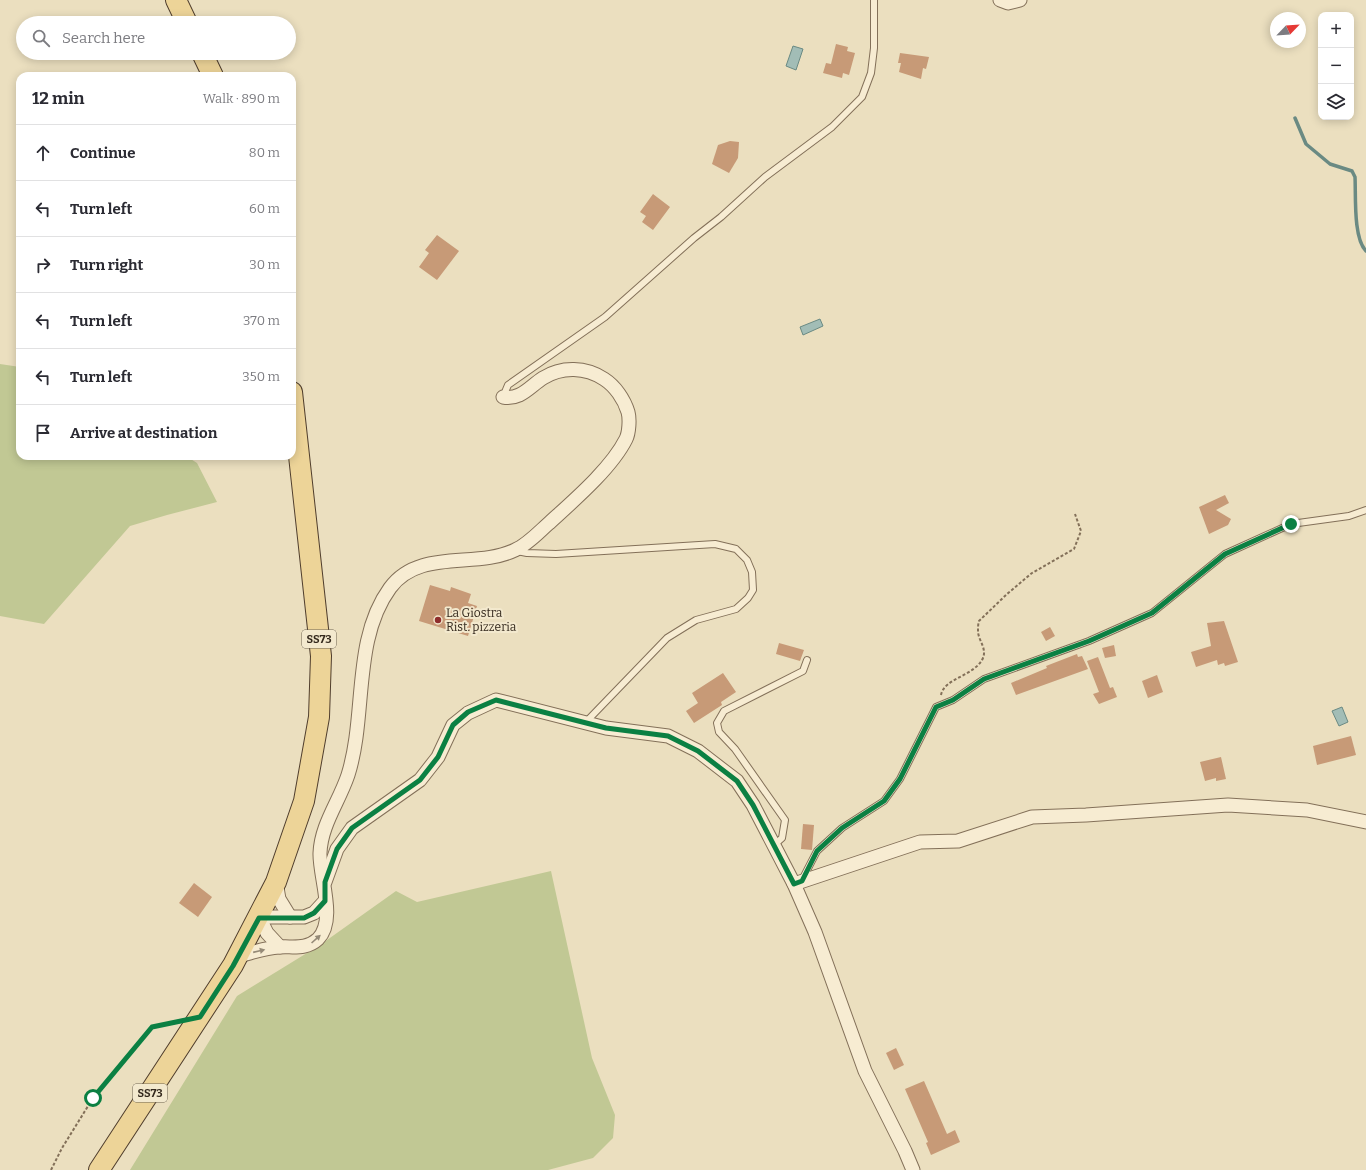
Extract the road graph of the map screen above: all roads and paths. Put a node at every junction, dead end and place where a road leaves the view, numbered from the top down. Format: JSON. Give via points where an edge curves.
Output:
{"nodes":[{"id":1,"x":176,"y":0,"type":"edge"},
{"id":2,"x":874,"y":0,"type":"edge"},
{"id":3,"x":1000,"y":0,"type":"edge"},
{"id":4,"x":1020,"y":0,"type":"edge"},
{"id":5,"x":184,"y":16,"type":"edge"},
{"id":6,"x":205,"y":60,"type":"edge"},
{"id":7,"x":211,"y":72,"type":"edge"},
{"id":8,"x":503,"y":397,"type":"joint"},
{"id":9,"x":296,"y":428,"type":"edge"},
{"id":10,"x":1366,"y":510,"type":"edge"},
{"id":11,"x":1075,"y":514,"type":"dead end"},
{"id":12,"x":515,"y":550,"type":"junction"},
{"id":13,"x":807,"y":660,"type":"dead end"},
{"id":14,"x":939,"y":706,"type":"junction"},
{"id":15,"x":584,"y":723,"type":"junction"},
{"id":16,"x":1366,"y":822,"type":"edge"},
{"id":17,"x":774,"y":845,"type":"junction"},
{"id":18,"x":276,"y":882,"type":"junction"},
{"id":19,"x":325,"y":882,"type":"junction"},
{"id":20,"x":798,"y":883,"type":"junction"},
{"id":21,"x":325,"y":901,"type":"junction"},
{"id":22,"x":290,"y":917,"type":"junction"},
{"id":23,"x":259,"y":918,"type":"junction"},
{"id":24,"x":280,"y":947,"type":"junction"},
{"id":25,"x":238,"y":956,"type":"junction"},
{"id":26,"x":200,"y":1017,"type":"junction"},
{"id":27,"x":51,"y":1170,"type":"edge"},
{"id":28,"x":99,"y":1170,"type":"edge"},
{"id":29,"x":913,"y":1170,"type":"edge"}],
"edges":[{"from":1,"to":5,"type":"main road"},
{"from":2,"to":8,"type":"lane","via":[[874,48],[870,73],[862,97],[832,127],[765,177],[604,317],[508,385]]},
{"from":3,"to":4,"type":"street","via":[[1008,3]]},
{"from":6,"to":7,"type":"main road"},
{"from":8,"to":12,"type":"street","via":[[519,397],[545,377],[558,371],[575,369],[595,373],[608,382],[620,395],[628,414],[628,437],[608,464],[565,509],[532,539]]},
{"from":9,"to":18,"type":"main road","number":"SS73","via":[[321,656],[319,718],[304,801]]},
{"from":10,"to":14,"type":"lane","via":[[1349,516],[1291,524],[1225,554],[1152,613],[1089,641],[984,679],[953,700]]},
{"from":11,"to":14,"type":"path","via":[[1081,531],[1074,549],[1032,573],[979,621],[978,632],[984,648],[983,658],[973,669],[945,687]]},
{"from":12,"to":15,"type":"lane","via":[[556,554],[715,544],[736,549],[747,560],[752,572],[753,590],[744,602],[736,609],[696,620],[667,638]]},
{"from":12,"to":19,"type":"street","via":[[494,556],[431,563],[408,572],[391,586],[375,612],[366,645],[358,735],[348,775],[321,840],[320,856]]},
{"from":13,"to":17,"type":"lane","via":[[802,671],[724,711],[718,719],[719,732],[735,749],[785,820],[782,838]]},
{"from":14,"to":20,"type":"lane","via":[[936,707],[900,779],[884,801],[842,828],[817,851]]},
{"from":15,"to":17,"type":"street","via":[[668,736],[698,751],[737,781]]},
{"from":15,"to":19,"type":"street","via":[[496,700],[468,712],[453,725],[438,757],[420,780],[352,828],[337,849]]},
{"from":16,"to":20,"type":"street","via":[[1307,810],[1228,805],[1032,817],[958,842],[920,842]]},
{"from":17,"to":20,"type":"street"},
{"from":18,"to":22,"type":"street","via":[[279,900]]},
{"from":18,"to":23,"type":"main road","number":"SS73"},
{"from":19,"to":21,"type":"street"},
{"from":20,"to":29,"type":"street","via":[[865,1071]]},
{"from":21,"to":22,"type":"street","via":[[314,913],[304,918]]},
{"from":24,"to":21,"type":"street","one_way":true,"via":[[309,945],[319,938],[324,930]]},
{"from":22,"to":23,"type":"street"},
{"from":23,"to":24,"type":"street","via":[[267,933]]},
{"from":23,"to":25,"type":"main road","number":"SS73"},
{"from":25,"to":24,"type":"street","one_way":true},
{"from":25,"to":26,"type":"main road","number":"SS73"},
{"from":26,"to":27,"type":"path","via":[[152,1027],[93,1098]]},
{"from":26,"to":28,"type":"main road","number":"SS73"}]}
